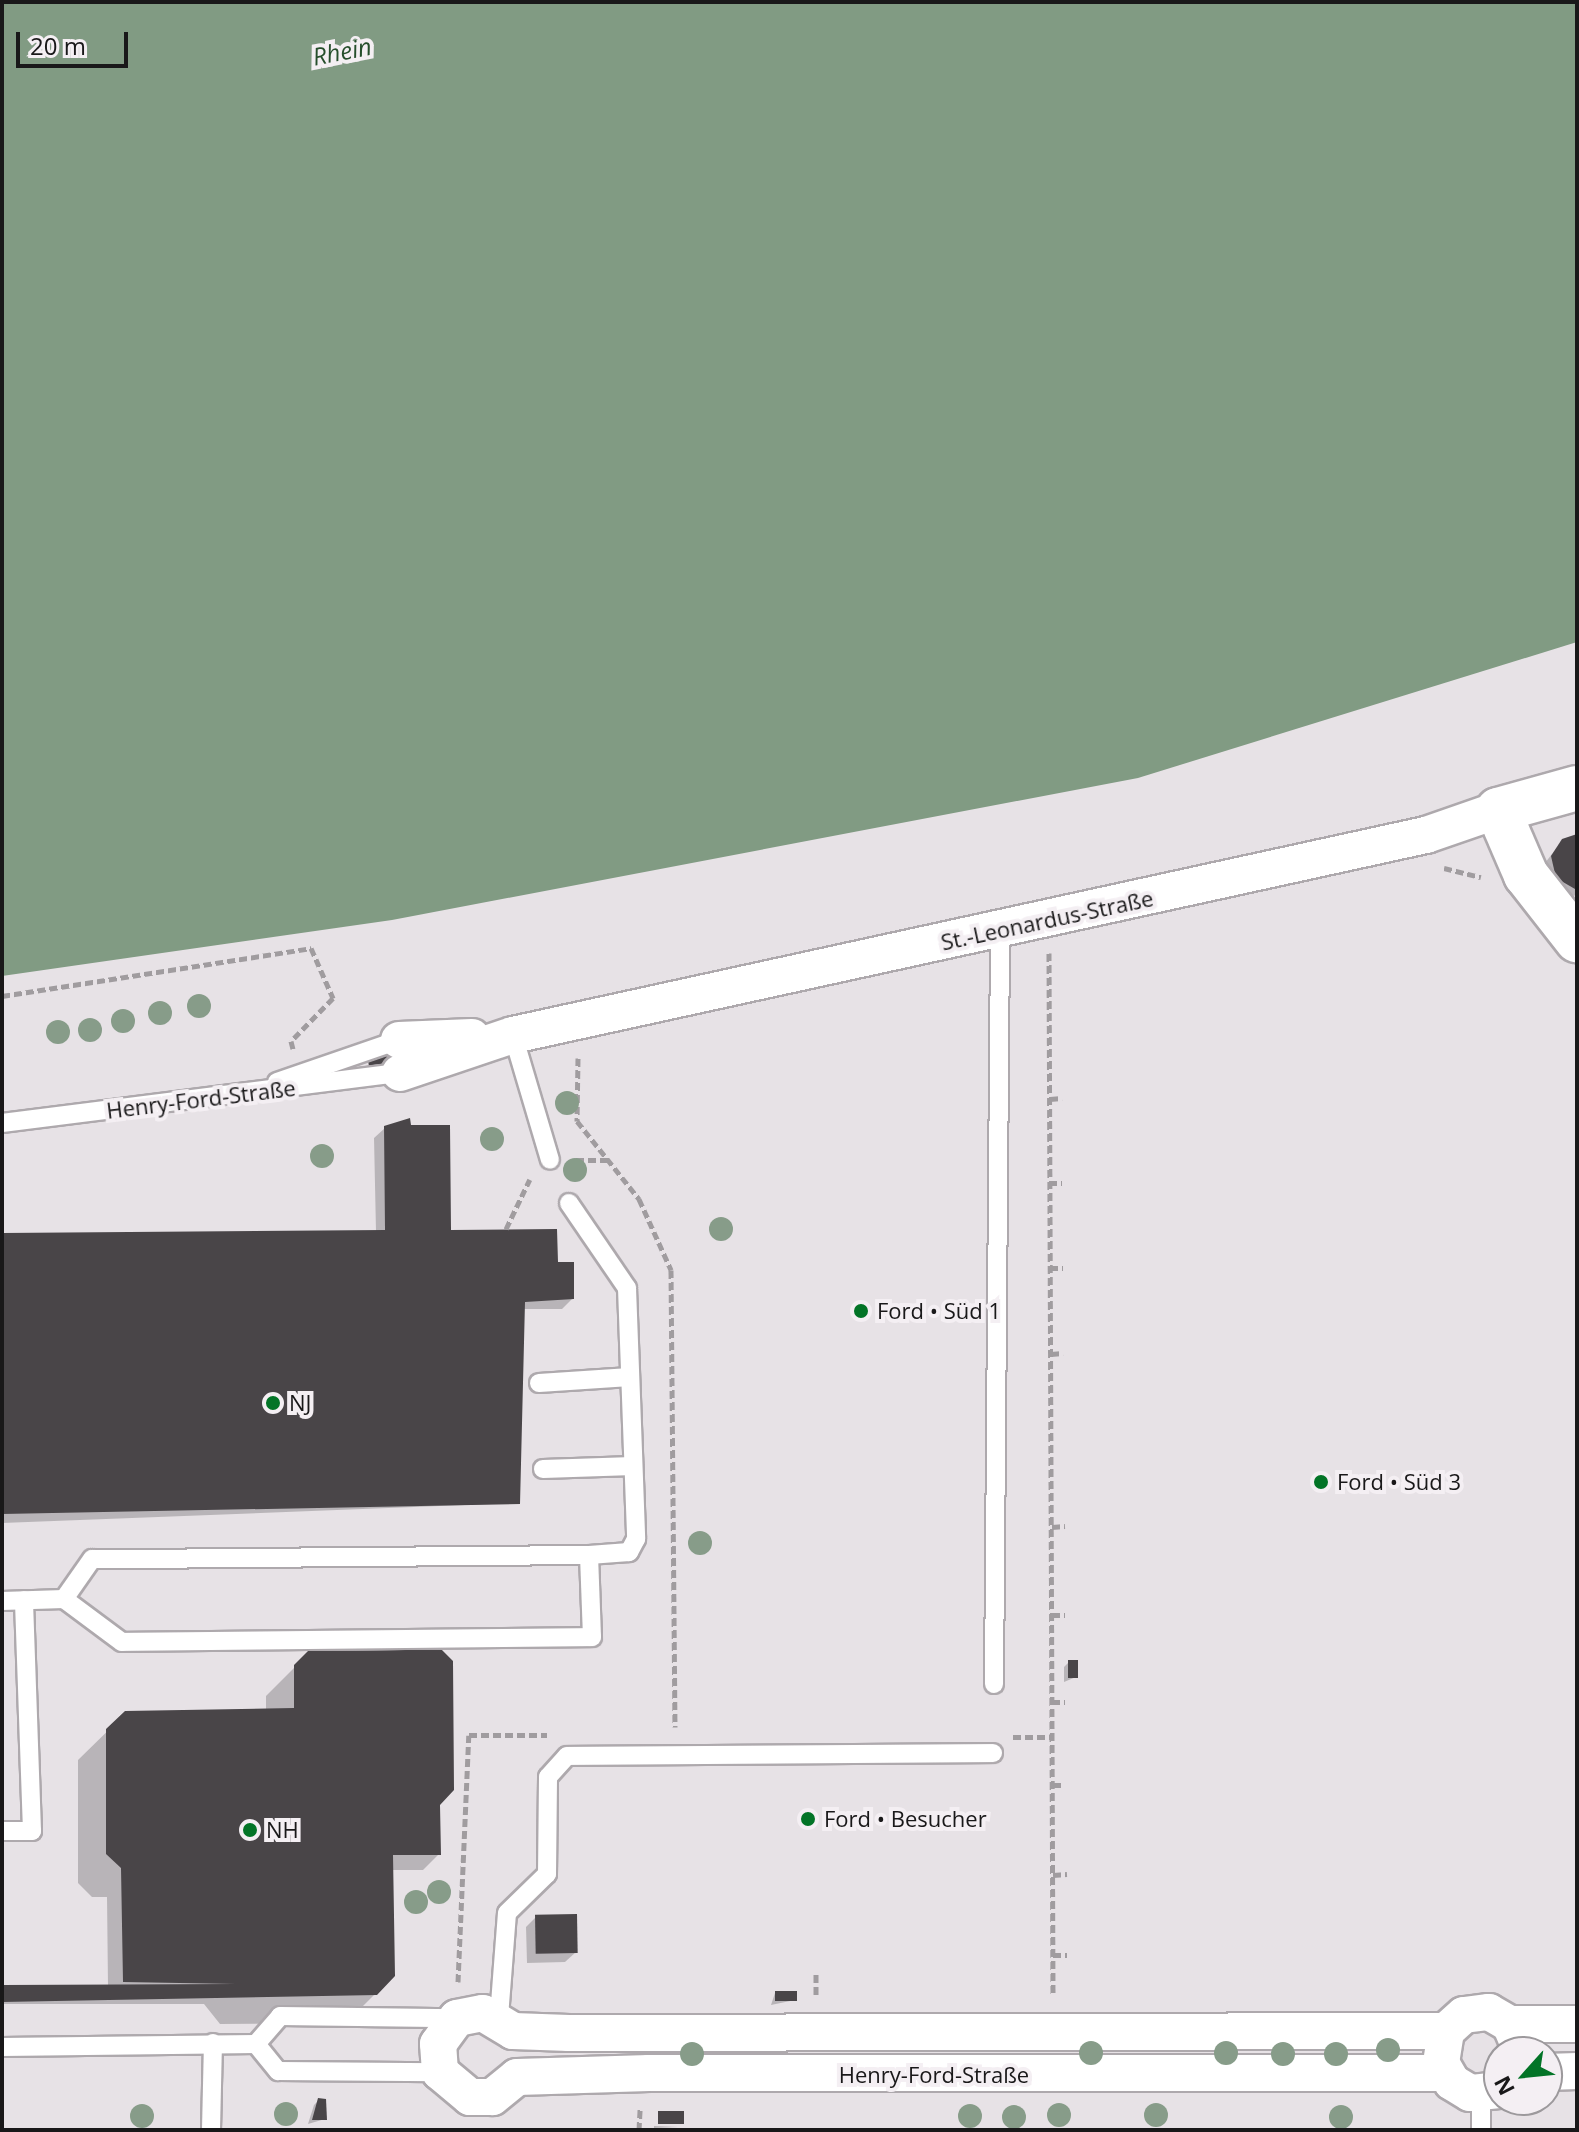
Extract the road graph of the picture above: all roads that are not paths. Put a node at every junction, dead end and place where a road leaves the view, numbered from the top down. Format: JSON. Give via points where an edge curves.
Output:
{"nodes":[{"id":1,"x":1577,"y":788,"type":"edge"},
{"id":2,"x":1498,"y":810,"type":"junction"},
{"id":3,"x":1000,"y":931,"type":"junction"},
{"id":4,"x":1577,"y":940,"type":"edge"},
{"id":5,"x":513,"y":1035,"type":"junction"},
{"id":6,"x":400,"y":1056,"type":"junction"},
{"id":7,"x":236,"y":1096,"type":"junction"},
{"id":8,"x":2,"y":1123,"type":"edge"},
{"id":9,"x":550,"y":1160,"type":"dead end"},
{"id":10,"x":569,"y":1203,"type":"dead end"},
{"id":11,"x":630,"y":1377,"type":"junction"},
{"id":12,"x":539,"y":1383,"type":"dead end"},
{"id":13,"x":633,"y":1466,"type":"junction"},
{"id":14,"x":543,"y":1469,"type":"dead end"},
{"id":15,"x":589,"y":1555,"type":"junction"},
{"id":16,"x":64,"y":1599,"type":"junction"},
{"id":17,"x":24,"y":1600,"type":"junction"},
{"id":18,"x":2,"y":1601,"type":"edge"},
{"id":19,"x":994,"y":1684,"type":"dead end"},
{"id":20,"x":993,"y":1753,"type":"dead end"},
{"id":21,"x":2,"y":1831,"type":"edge"},
{"id":22,"x":457,"y":2018,"type":"junction"},
{"id":23,"x":506,"y":2024,"type":"junction"},
{"id":24,"x":1577,"y":2024,"type":"edge"},
{"id":25,"x":1446,"y":2031,"type":"junction"},
{"id":26,"x":1513,"y":2036,"type":"edge"},
{"id":27,"x":1525,"y":2036,"type":"edge"},
{"id":28,"x":213,"y":2043,"type":"junction"},
{"id":29,"x":256,"y":2044,"type":"junction"},
{"id":30,"x":2,"y":2047,"type":"edge"},
{"id":31,"x":440,"y":2072,"type":"junction"},
{"id":32,"x":1445,"y":2073,"type":"junction"},
{"id":33,"x":1483,"y":2091,"type":"edge"},
{"id":34,"x":211,"y":2130,"type":"edge"}],
"edges":[{"from":1,"to":2,"type":"street","name":"St.-Leonardus-Straße"},
{"from":2,"to":3,"type":"street","name":"St.-Leonardus-Straße","via":[[1426,835]]},
{"from":2,"to":4,"type":"street","via":[[1526,875]]},
{"from":3,"to":5,"type":"street","name":"St.-Leonardus-Straße"},
{"from":3,"to":19,"type":"lane"},
{"from":5,"to":6,"type":"street","name":"St.-Leonardus-Straße"},
{"from":5,"to":9,"type":"lane"},
{"from":6,"to":7,"type":"lane","name":"Henry-Ford-Straße"},
{"from":6,"to":7,"type":"lane","via":[[298,1075]]},
{"from":7,"to":8,"type":"lane","name":"Henry-Ford-Straße"},
{"from":10,"to":11,"type":"lane","via":[[627,1288]]},
{"from":11,"to":12,"type":"lane"},
{"from":11,"to":13,"type":"lane"},
{"from":13,"to":14,"type":"lane"},
{"from":13,"to":15,"type":"lane","via":[[636,1539],[629,1552]]},
{"from":15,"to":16,"type":"lane","via":[[92,1559]]},
{"from":15,"to":16,"type":"lane","via":[[592,1637],[122,1642]]},
{"from":16,"to":17,"type":"lane"},
{"from":17,"to":18,"type":"lane"},
{"from":17,"to":21,"type":"lane","via":[[32,1831]]},
{"from":20,"to":23,"type":"lane","via":[[567,1756],[548,1777],[547,1874],[507,1913]]},
{"from":22,"to":23,"type":"street","name":"Henry-Ford-Straße"},
{"from":22,"to":29,"type":"lane","name":"Henry-Ford-Straße","via":[[280,2016]]},
{"from":22,"to":31,"type":"street","via":[[438,2044]]},
{"from":23,"to":25,"type":"street","name":"Henry-Ford-Straße"},
{"from":24,"to":27,"type":"street","name":"Henry-Ford-Straße"},
{"from":25,"to":26,"type":"street","name":"Henry-Ford-Straße","via":[[1477,2012]]},
{"from":25,"to":32,"type":"street","via":[[1440,2052]]},
{"from":28,"to":29,"type":"lane"},
{"from":28,"to":30,"type":"lane"},
{"from":28,"to":34,"type":"lane"},
{"from":29,"to":31,"type":"lane","via":[[278,2071]]},
{"from":31,"to":32,"type":"street","name":"Henry-Ford-Straße","via":[[470,2097],[492,2097],[517,2077]]},
{"from":32,"to":33,"type":"street","via":[[1460,2089]]}]}
